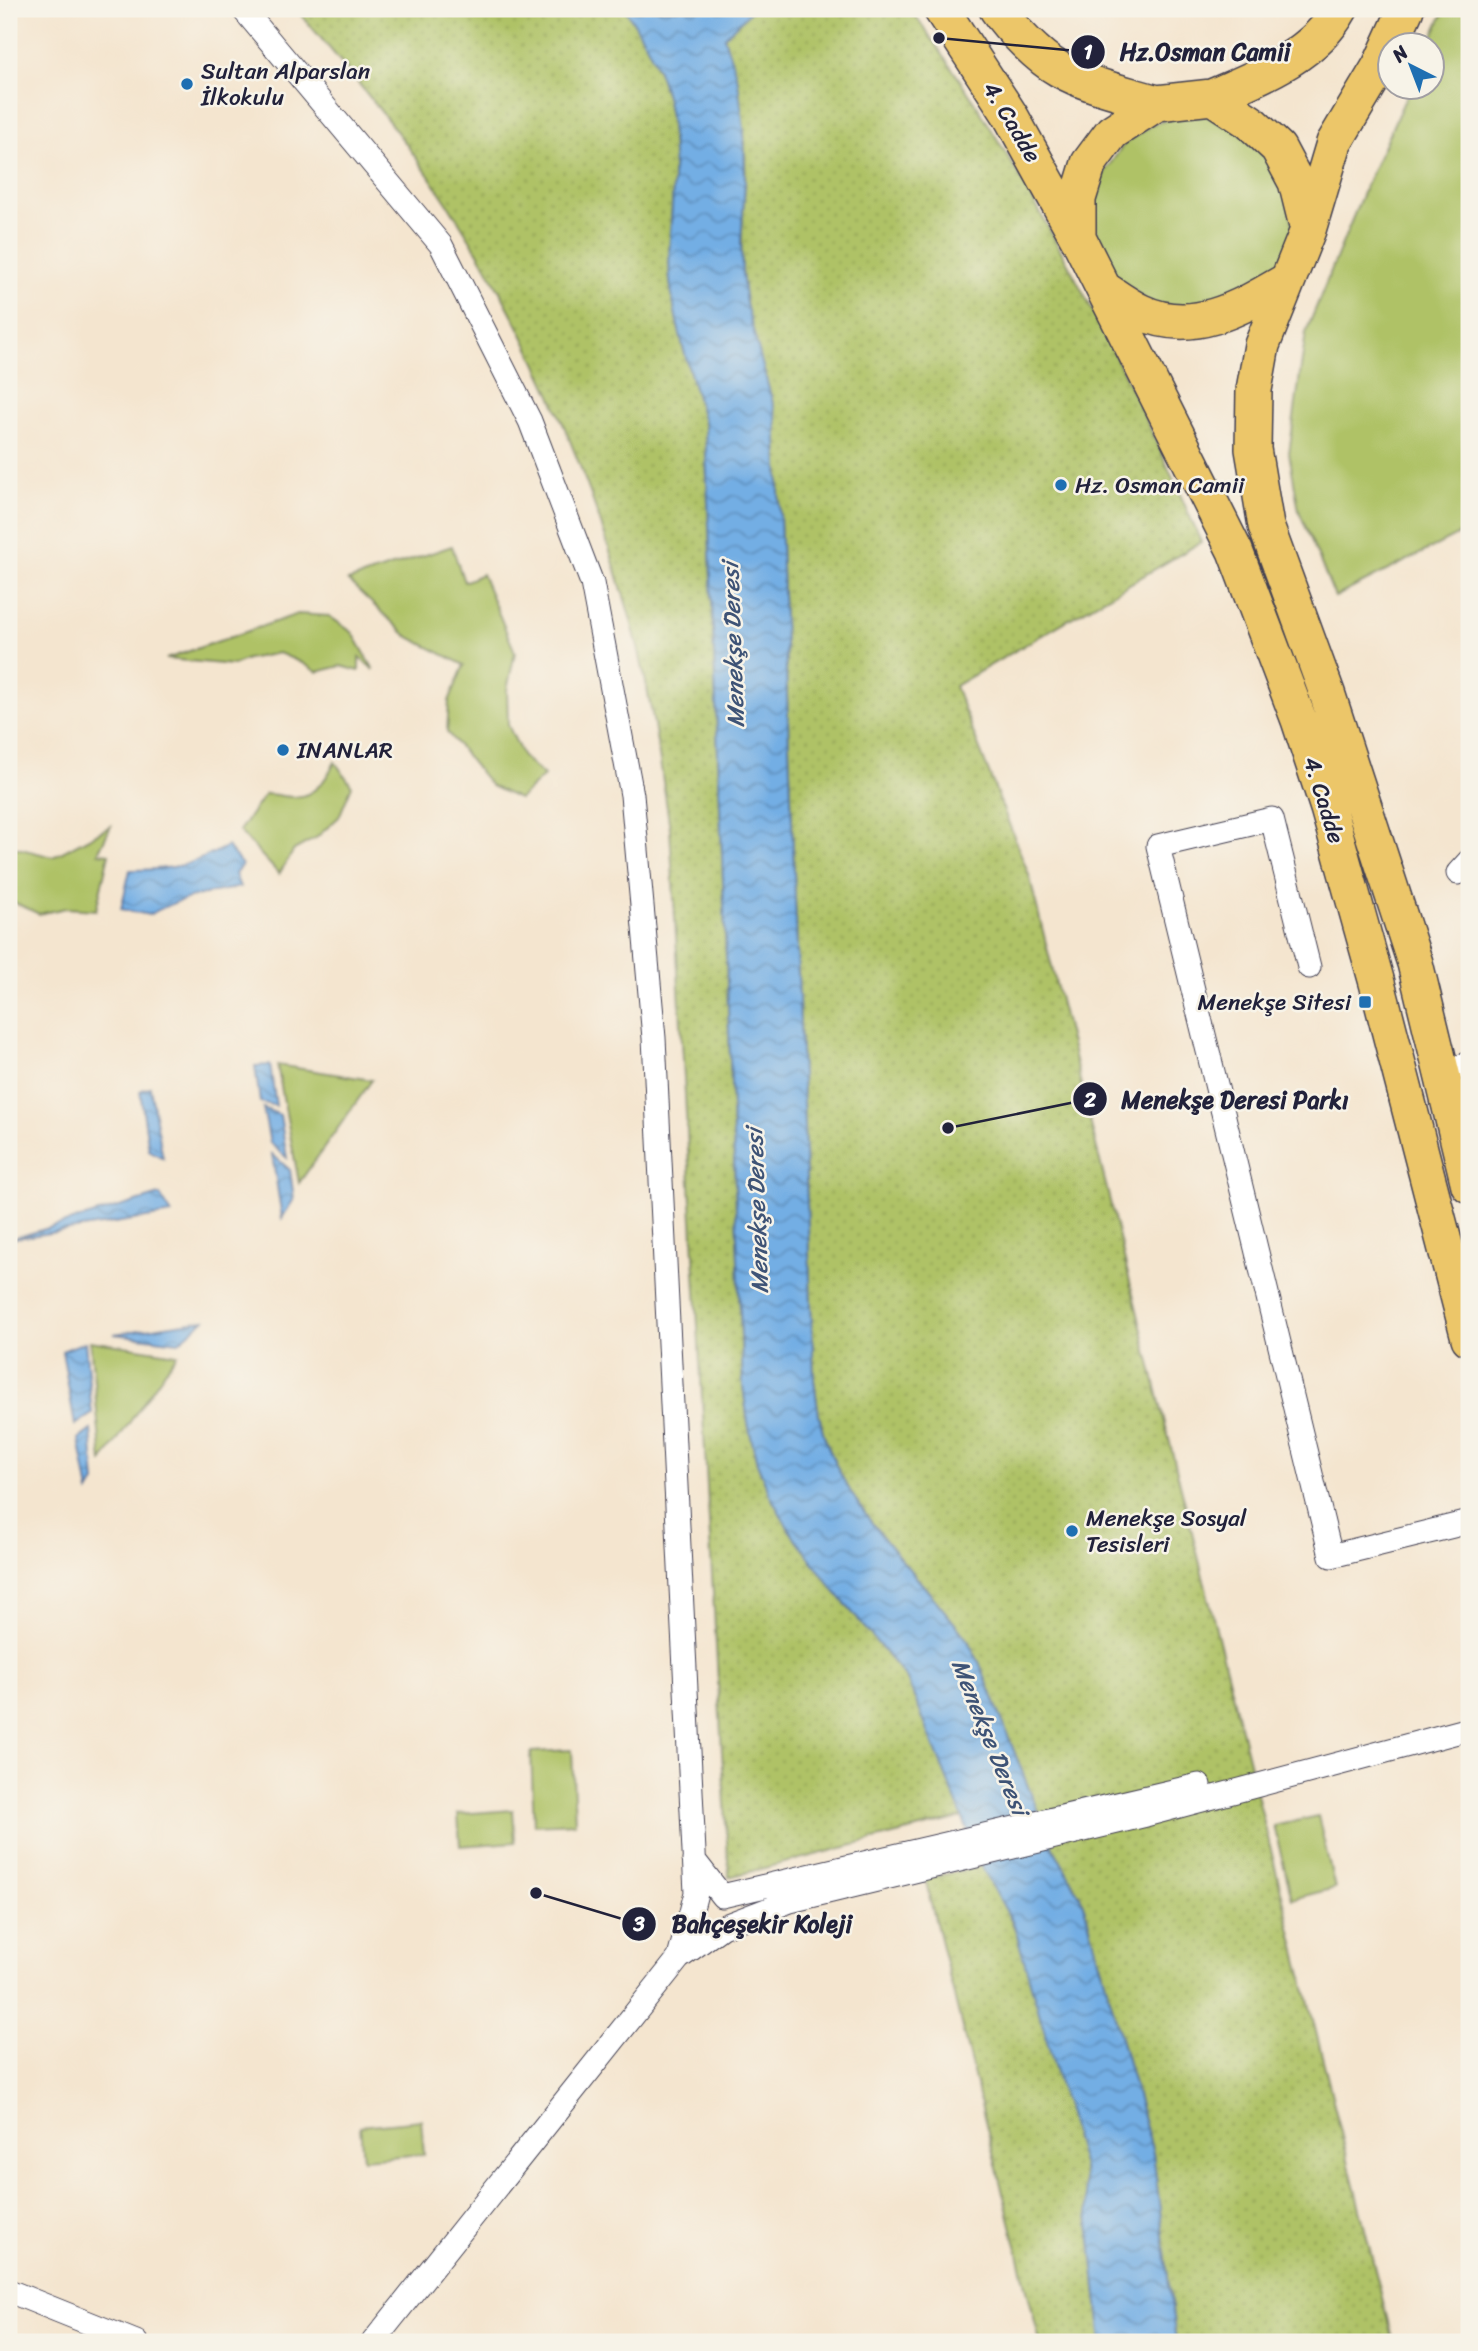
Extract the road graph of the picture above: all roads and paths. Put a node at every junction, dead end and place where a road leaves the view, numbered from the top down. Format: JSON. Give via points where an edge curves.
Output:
{"nodes":[{"id":1,"x":243,"y":9,"type":"edge"},
{"id":2,"x":941,"y":9,"type":"edge"},
{"id":3,"x":997,"y":9,"type":"edge"},
{"id":4,"x":1340,"y":9,"type":"edge"},
{"id":5,"x":1406,"y":9,"type":"edge"},
{"id":6,"x":1212,"y":97,"type":"junction"},
{"id":7,"x":1157,"y":103,"type":"junction"},
{"id":8,"x":1307,"y":230,"type":"junction"},
{"id":9,"x":1077,"y":238,"type":"junction"},
{"id":10,"x":1288,"y":281,"type":"junction"},
{"id":11,"x":1104,"y":289,"type":"junction"},
{"id":12,"x":1309,"y":967,"type":"dead end"},
{"id":13,"x":1456,"y":1069,"type":"edge"},
{"id":14,"x":1469,"y":1185,"type":"edge"},
{"id":15,"x":1469,"y":1338,"type":"edge"},
{"id":16,"x":1469,"y":1522,"type":"edge"},
{"id":17,"x":1469,"y":1715,"type":"edge"},
{"id":18,"x":1469,"y":1729,"type":"edge"},
{"id":19,"x":1083,"y":1822,"type":"junction"},
{"id":20,"x":955,"y":1852,"type":"junction"},
{"id":21,"x":694,"y":1860,"type":"junction"},
{"id":22,"x":722,"y":1896,"type":"junction"},
{"id":23,"x":688,"y":1923,"type":"junction"},
{"id":24,"x":679,"y":1958,"type":"junction"},
{"id":25,"x":9,"y":2291,"type":"edge"},
{"id":26,"x":136,"y":2342,"type":"edge"},
{"id":27,"x":373,"y":2342,"type":"edge"}],
"edges":[{"from":1,"to":21,"type":"street","via":[[441,246],[530,421],[592,583],[632,795],[654,1038]]},
{"from":2,"to":9,"type":"main road","name":"4. Cadde","via":[[1010,115]]},
{"from":3,"to":7,"type":"main road","via":[[1010,27],[1057,68]]},
{"from":4,"to":6,"type":"main road","via":[[1305,49]]},
{"from":5,"to":8,"type":"main road","via":[[1380,66],[1334,143]]},
{"from":6,"to":7,"type":"main road"},
{"from":6,"to":8,"type":"main road","via":[[1278,148],[1296,182]]},
{"from":7,"to":9,"type":"main road","via":[[1112,132],[1089,163],[1078,199]]},
{"from":8,"to":10,"type":"main road"},
{"from":9,"to":11,"type":"main road"},
{"from":10,"to":11,"type":"main road","via":[[1214,318],[1178,321],[1142,313]]},
{"from":10,"to":13,"type":"main road","name":"4. Cadde","via":[[1262,345],[1254,390],[1253,449],[1266,526],[1327,693],[1415,963]]},
{"from":11,"to":15,"type":"main road","name":"4. Cadde","via":[[1235,551],[1299,720],[1377,983]]},
{"from":12,"to":16,"type":"street","via":[[1272,819],[1158,846],[1331,1556]]},
{"from":13,"to":14,"type":"main road","name":"4. Cadde"},
{"from":17,"to":19,"type":"street"},
{"from":18,"to":19,"type":"street"},
{"from":19,"to":20,"type":"street"},
{"from":20,"to":22,"type":"street"},
{"from":20,"to":24,"type":"street","via":[[790,1901],[722,1927]]},
{"from":21,"to":22,"type":"street"},
{"from":21,"to":23,"type":"street","via":[[696,1894]]},
{"from":22,"to":23,"type":"street"},
{"from":23,"to":24,"type":"street"},
{"from":24,"to":27,"type":"street"},
{"from":25,"to":26,"type":"street"}]}
